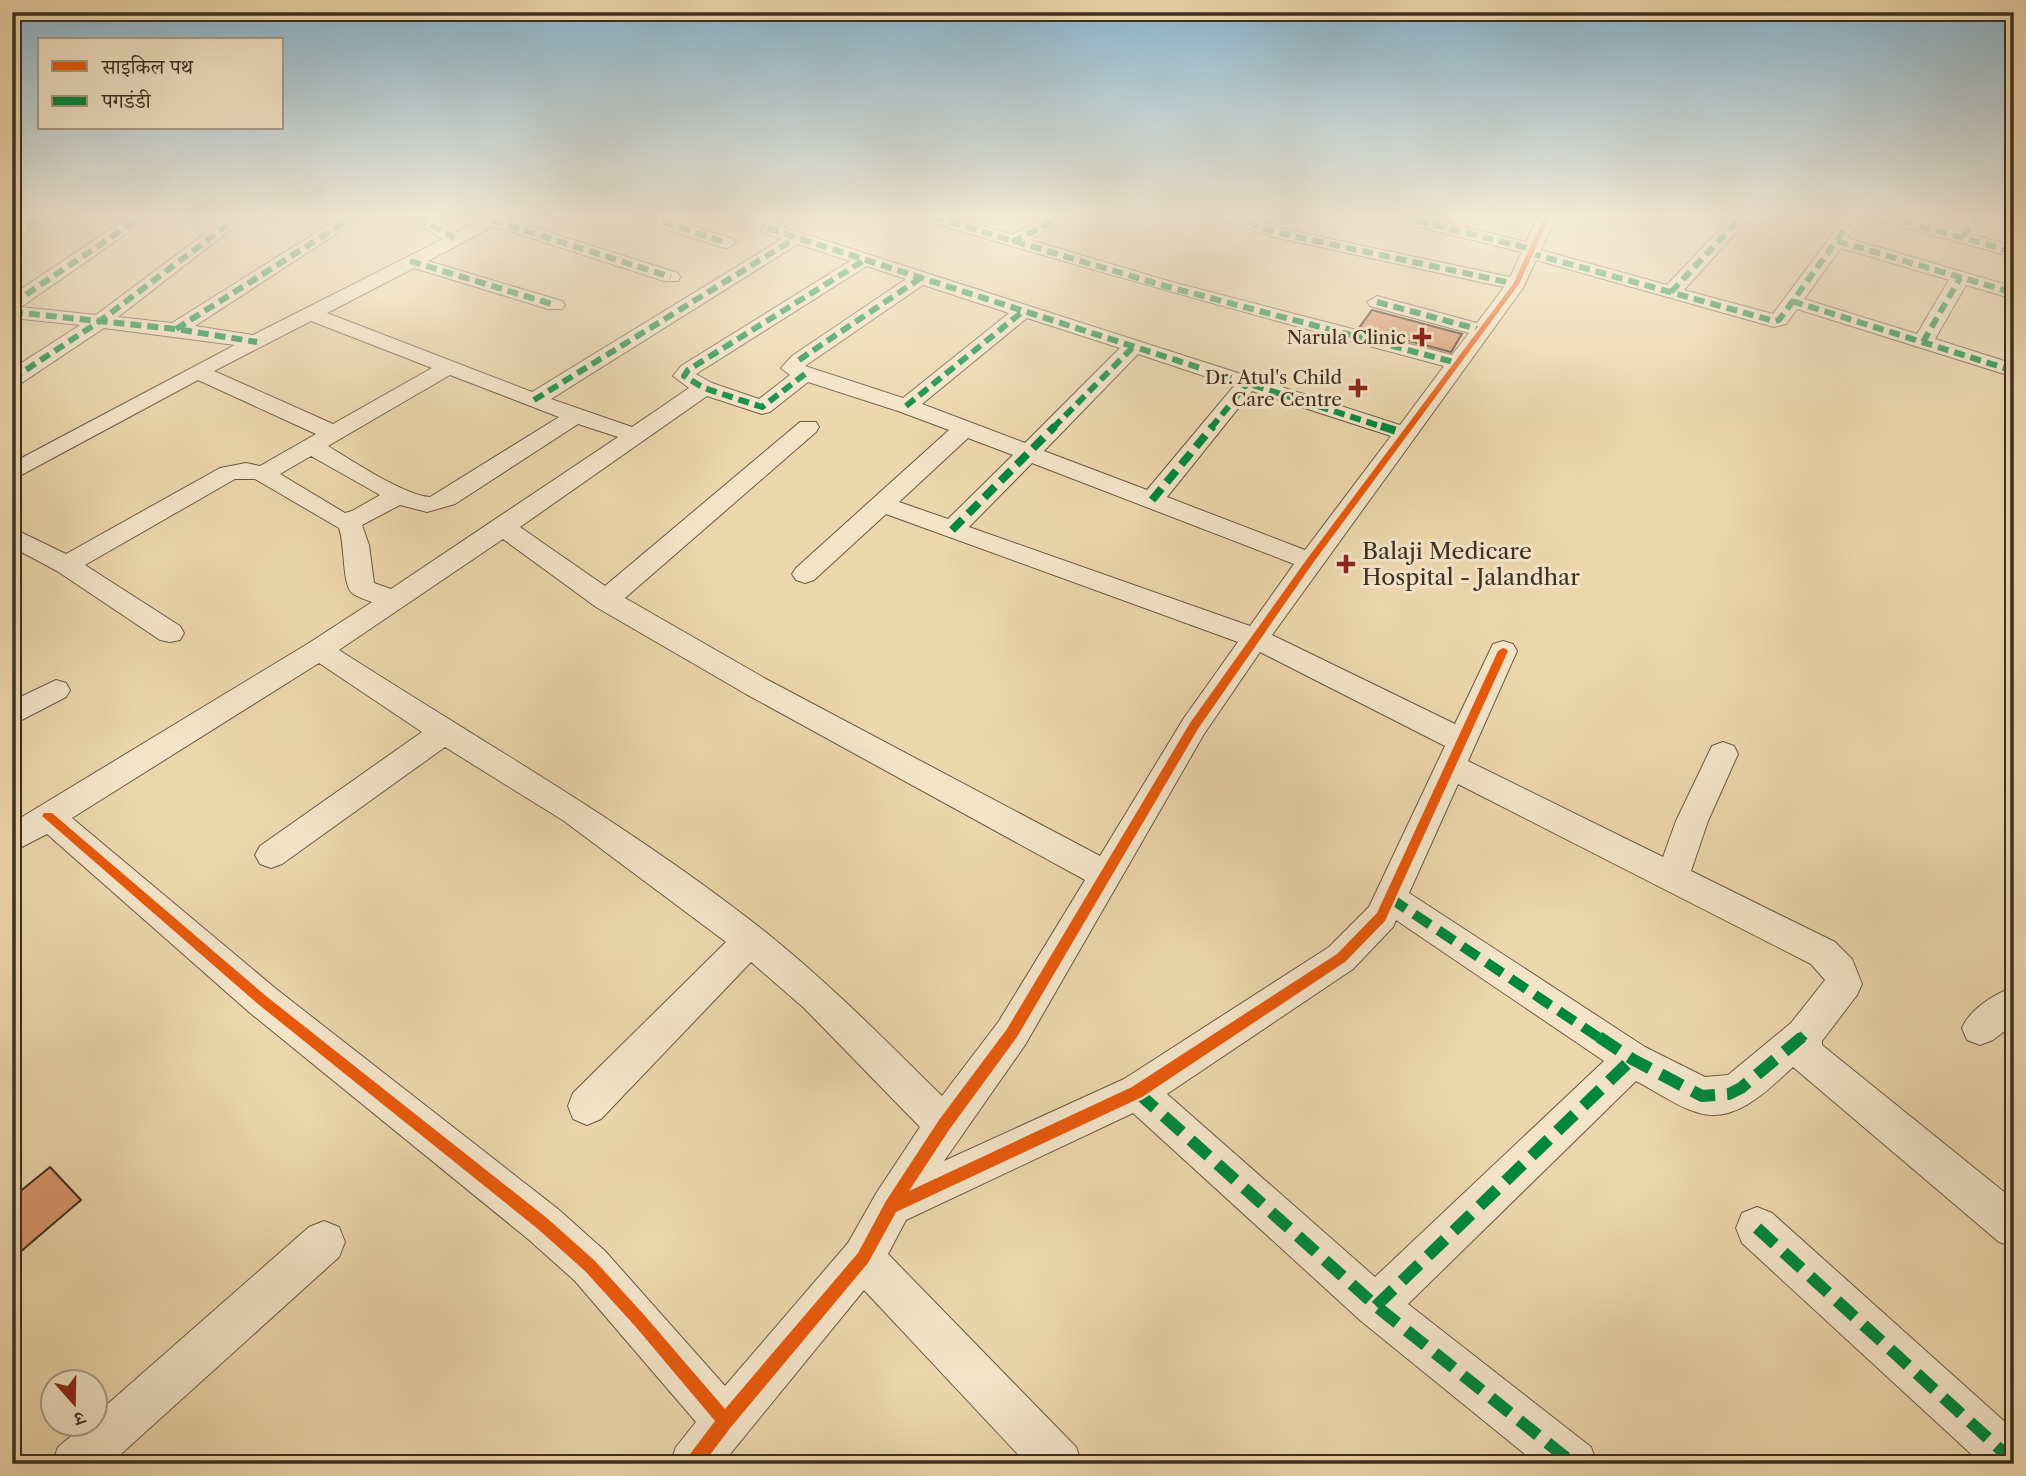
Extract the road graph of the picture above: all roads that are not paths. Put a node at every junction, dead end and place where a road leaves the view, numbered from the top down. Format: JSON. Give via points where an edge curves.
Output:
{"nodes":[{"id":1,"x":39,"y":286,"type":"edge"},
{"id":2,"x":147,"y":286,"type":"edge"},
{"id":3,"x":244,"y":286,"type":"edge"},
{"id":4,"x":364,"y":286,"type":"edge"},
{"id":5,"x":492,"y":286,"type":"edge"},
{"id":6,"x":718,"y":286,"type":"edge"},
{"id":7,"x":823,"y":286,"type":"edge"},
{"id":8,"x":909,"y":286,"type":"edge"},
{"id":9,"x":940,"y":286,"type":"edge"},
{"id":10,"x":1167,"y":286,"type":"edge"},
{"id":11,"x":1515,"y":286,"type":"edge"},
{"id":12,"x":1650,"y":286,"type":"edge"},
{"id":13,"x":1677,"y":286,"type":"edge"},
{"id":14,"x":1803,"y":286,"type":"edge"},
{"id":15,"x":1955,"y":286,"type":"edge"},
{"id":16,"x":1988,"y":286,"type":"edge"},
{"id":17,"x":1671,"y":292,"type":"junction"},
{"id":18,"x":2014,"y":293,"type":"edge"},
{"id":19,"x":1792,"y":301,"type":"junction"},
{"id":20,"x":1377,"y":302,"type":"dead end"},
{"id":21,"x":12,"y":304,"type":"edge"},
{"id":22,"x":555,"y":305,"type":"dead end"},
{"id":23,"x":12,"y":312,"type":"edge"},
{"id":24,"x":1022,"y":312,"type":"junction"},
{"id":25,"x":311,"y":314,"type":"junction"},
{"id":26,"x":100,"y":321,"type":"junction"},
{"id":27,"x":176,"y":329,"type":"junction"},
{"id":28,"x":1481,"y":330,"type":"junction"},
{"id":29,"x":1923,"y":341,"type":"junction"},
{"id":30,"x":257,"y":342,"type":"junction"},
{"id":31,"x":1132,"y":348,"type":"junction"},
{"id":32,"x":1457,"y":363,"type":"junction"},
{"id":33,"x":448,"y":367,"type":"junction"},
{"id":34,"x":2014,"y":371,"type":"edge"},
{"id":35,"x":198,"y":372,"type":"junction"},
{"id":36,"x":805,"y":374,"type":"junction"},
{"id":37,"x":12,"y":379,"type":"edge"},
{"id":38,"x":1246,"y":385,"type":"junction"},
{"id":39,"x":704,"y":388,"type":"junction"},
{"id":40,"x":534,"y":400,"type":"junction"},
{"id":41,"x":906,"y":406,"type":"junction"},
{"id":42,"x":576,"y":416,"type":"junction"},
{"id":43,"x":808,"y":427,"type":"dead end"},
{"id":44,"x":964,"y":429,"type":"junction"},
{"id":45,"x":333,"y":433,"type":"junction"},
{"id":46,"x":1406,"y":434,"type":"junction"},
{"id":47,"x":633,"y":435,"type":"junction"},
{"id":48,"x":311,"y":446,"type":"junction"},
{"id":49,"x":1026,"y":453,"type":"junction"},
{"id":50,"x":12,"y":473,"type":"edge"},
{"id":51,"x":263,"y":474,"type":"junction"},
{"id":52,"x":399,"y":495,"type":"junction"},
{"id":53,"x":1152,"y":500,"type":"junction"},
{"id":54,"x":882,"y":504,"type":"junction"},
{"id":55,"x":347,"y":521,"type":"junction"},
{"id":56,"x":504,"y":527,"type":"junction"},
{"id":57,"x":952,"y":530,"type":"junction"},
{"id":58,"x":12,"y":536,"type":"edge"},
{"id":59,"x":1310,"y":561,"type":"junction"},
{"id":60,"x":66,"y":565,"type":"junction"},
{"id":61,"x":805,"y":574,"type":"dead end"},
{"id":62,"x":393,"y":600,"type":"junction"},
{"id":63,"x":605,"y":601,"type":"junction"},
{"id":64,"x":170,"y":633,"type":"dead end"},
{"id":65,"x":1257,"y":639,"type":"junction"},
{"id":66,"x":319,"y":649,"type":"junction"},
{"id":67,"x":1503,"y":651,"type":"dead end"},
{"id":68,"x":56,"y":691,"type":"dead end"},
{"id":69,"x":12,"y":714,"type":"edge"},
{"id":70,"x":444,"y":732,"type":"junction"},
{"id":71,"x":1456,"y":753,"type":"junction"},
{"id":72,"x":1723,"y":754,"type":"dead end"},
{"id":73,"x":48,"y":816,"type":"junction"},
{"id":74,"x":12,"y":839,"type":"edge"},
{"id":75,"x":271,"y":855,"type":"dead end"},
{"id":76,"x":1106,"y":875,"type":"junction"},
{"id":77,"x":1672,"y":878,"type":"junction"},
{"id":78,"x":1390,"y":898,"type":"junction"},
{"id":79,"x":750,"y":940,"type":"junction"},
{"id":80,"x":2014,"y":1003,"type":"edge"},
{"id":81,"x":1980,"y":1028,"type":"dead end"},
{"id":82,"x":1804,"y":1035,"type":"junction"},
{"id":83,"x":1632,"y":1059,"type":"junction"},
{"id":84,"x":1138,"y":1092,"type":"junction"},
{"id":85,"x":587,"y":1106,"type":"dead end"},
{"id":86,"x":944,"y":1125,"type":"junction"},
{"id":87,"x":891,"y":1206,"type":"junction"},
{"id":88,"x":2014,"y":1227,"type":"edge"},
{"id":89,"x":1756,"y":1228,"type":"dead end"},
{"id":90,"x":324,"y":1242,"type":"dead end"},
{"id":91,"x":863,"y":1258,"type":"junction"},
{"id":92,"x":1376,"y":1306,"type":"junction"},
{"id":93,"x":725,"y":1421,"type":"junction"},
{"id":94,"x":2014,"y":1462,"type":"edge"},
{"id":95,"x":75,"y":1464,"type":"edge"},
{"id":96,"x":693,"y":1464,"type":"edge"},
{"id":97,"x":1059,"y":1464,"type":"edge"},
{"id":98,"x":1574,"y":1464,"type":"edge"}],
"edges":[{"from":1,"to":21,"type":"street"},
{"from":2,"to":26,"type":"street"},
{"from":3,"to":27,"type":"street"},
{"from":4,"to":25,"type":"street"},
{"from":5,"to":22,"type":"street"},
{"from":6,"to":40,"type":"street"},
{"from":7,"to":39,"type":"street","via":[[685,372],[685,378]]},
{"from":8,"to":36,"type":"street","via":[[792,366]]},
{"from":9,"to":24,"type":"street"},
{"from":10,"to":32,"type":"street"},
{"from":11,"to":28,"type":"street"},
{"from":12,"to":17,"type":"street"},
{"from":13,"to":17,"type":"street"},
{"from":14,"to":19,"type":"street"},
{"from":15,"to":29,"type":"street"},
{"from":16,"to":18,"type":"street"},
{"from":17,"to":19,"type":"street","via":[[1769,321],[1779,320]]},
{"from":19,"to":29,"type":"street"},
{"from":20,"to":28,"type":"street"},
{"from":23,"to":26,"type":"street"},
{"from":24,"to":31,"type":"street"},
{"from":24,"to":41,"type":"street"},
{"from":25,"to":30,"type":"street"},
{"from":25,"to":33,"type":"street"},
{"from":26,"to":27,"type":"street"},
{"from":26,"to":37,"type":"street"},
{"from":27,"to":30,"type":"street"},
{"from":28,"to":32,"type":"street"},
{"from":29,"to":34,"type":"street"},
{"from":30,"to":35,"type":"street"},
{"from":31,"to":38,"type":"street"},
{"from":31,"to":49,"type":"street"},
{"from":32,"to":46,"type":"street"},
{"from":33,"to":40,"type":"street"},
{"from":33,"to":45,"type":"street"},
{"from":35,"to":45,"type":"street"},
{"from":35,"to":50,"type":"street"},
{"from":36,"to":39,"type":"street","via":[[762,407]]},
{"from":36,"to":41,"type":"street"},
{"from":38,"to":46,"type":"street"},
{"from":38,"to":53,"type":"street"},
{"from":39,"to":47,"type":"street"},
{"from":40,"to":42,"type":"street"},
{"from":41,"to":44,"type":"street"},
{"from":42,"to":47,"type":"street"},
{"from":42,"to":52,"type":"street","via":[[446,499],[422,504]]},
{"from":43,"to":63,"type":"street"},
{"from":44,"to":49,"type":"street"},
{"from":44,"to":54,"type":"street"},
{"from":45,"to":48,"type":"street"},
{"from":46,"to":59,"type":"street"},
{"from":47,"to":56,"type":"street"},
{"from":48,"to":51,"type":"street"},
{"from":48,"to":52,"type":"street"},
{"from":49,"to":53,"type":"street"},
{"from":49,"to":57,"type":"street"},
{"from":51,"to":55,"type":"street"},
{"from":51,"to":60,"type":"street","via":[[246,470],[228,473]]},
{"from":52,"to":55,"type":"street"},
{"from":53,"to":59,"type":"street"},
{"from":54,"to":57,"type":"street"},
{"from":54,"to":61,"type":"street"},
{"from":55,"to":62,"type":"street","via":[[356,533],[356,568],[362,588]]},
{"from":56,"to":62,"type":"street"},
{"from":56,"to":63,"type":"street"},
{"from":57,"to":65,"type":"street"},
{"from":58,"to":60,"type":"street"},
{"from":59,"to":65,"type":"street"},
{"from":60,"to":64,"type":"street"},
{"from":62,"to":66,"type":"street"},
{"from":63,"to":76,"type":"street"},
{"from":65,"to":71,"type":"street"},
{"from":65,"to":76,"type":"street","via":[[1195,726]]},
{"from":66,"to":70,"type":"street"},
{"from":66,"to":73,"type":"street"},
{"from":67,"to":71,"type":"street"},
{"from":68,"to":69,"type":"street"},
{"from":70,"to":75,"type":"street"},
{"from":70,"to":79,"type":"street","via":[[575,812]]},
{"from":71,"to":77,"type":"street"},
{"from":71,"to":78,"type":"street"},
{"from":72,"to":77,"type":"street"},
{"from":73,"to":74,"type":"street"},
{"from":73,"to":93,"type":"street","via":[[262,1000],[590,1266]]},
{"from":76,"to":86,"type":"street","via":[[1012,1033]]},
{"from":77,"to":82,"type":"street","via":[[1834,961],[1843,984]]},
{"from":78,"to":83,"type":"street"},
{"from":78,"to":84,"type":"street","via":[[1381,917],[1341,958]]},
{"from":79,"to":85,"type":"street"},
{"from":79,"to":86,"type":"street","via":[[817,997]]},
{"from":80,"to":81,"type":"street"},
{"from":82,"to":83,"type":"street","via":[[1741,1088],[1714,1097],[1702,1096]]},
{"from":82,"to":88,"type":"street","via":[[1807,1056],[1817,1066]]},
{"from":83,"to":92,"type":"street"},
{"from":84,"to":87,"type":"street"},
{"from":84,"to":92,"type":"street"},
{"from":86,"to":87,"type":"street"},
{"from":87,"to":91,"type":"street"},
{"from":89,"to":94,"type":"street"},
{"from":90,"to":95,"type":"street"},
{"from":91,"to":93,"type":"street"},
{"from":91,"to":97,"type":"street"},
{"from":92,"to":98,"type":"street"},
{"from":93,"to":96,"type":"street"}]}
